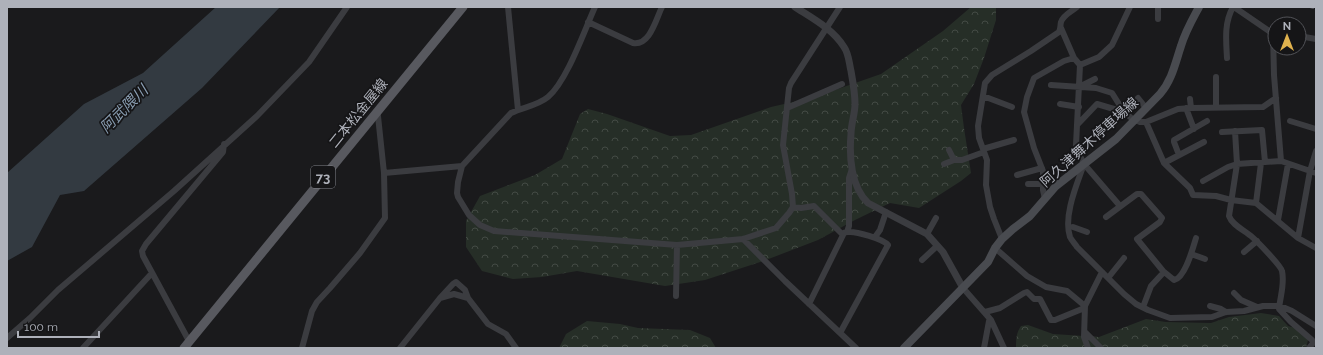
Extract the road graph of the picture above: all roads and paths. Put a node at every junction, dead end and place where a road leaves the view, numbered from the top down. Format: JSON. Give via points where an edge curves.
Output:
{"nodes":[{"id":1,"x":347,"y":7,"type":"edge"},
{"id":2,"x":462,"y":7,"type":"edge"},
{"id":3,"x":508,"y":7,"type":"edge"},
{"id":4,"x":595,"y":7,"type":"edge"},
{"id":5,"x":662,"y":7,"type":"edge"},
{"id":6,"x":795,"y":7,"type":"edge"},
{"id":7,"x":840,"y":7,"type":"edge"},
{"id":8,"x":1077,"y":7,"type":"edge"},
{"id":9,"x":1130,"y":7,"type":"edge"},
{"id":10,"x":1158,"y":7,"type":"edge"},
{"id":11,"x":1199,"y":7,"type":"edge"},
{"id":12,"x":1233,"y":7,"type":"edge"},
{"id":13,"x":1158,"y":19,"type":"dead end"},
{"id":14,"x":588,"y":22,"type":"junction"},
{"id":15,"x":827,"y":28,"type":"junction"},
{"id":16,"x":1061,"y":28,"type":"junction"},
{"id":17,"x":1267,"y":30,"type":"edge"},
{"id":18,"x":1275,"y":56,"type":"edge"},
{"id":19,"x":1074,"y":58,"type":"junction"},
{"id":20,"x":1227,"y":58,"type":"dead end"},
{"id":21,"x":1080,"y":65,"type":"junction"},
{"id":22,"x":1216,"y":77,"type":"dead end"},
{"id":23,"x":1095,"y":79,"type":"dead end"},
{"id":24,"x":842,"y":84,"type":"dead end"},
{"id":25,"x":1050,"y":85,"type":"dead end"},
{"id":26,"x":1080,"y":87,"type":"junction"},
{"id":27,"x":983,"y":96,"type":"junction"},
{"id":28,"x":1138,"y":98,"type":"dead end"},
{"id":29,"x":1276,"y":98,"type":"junction"},
{"id":30,"x":1190,"y":100,"type":"dead end"},
{"id":31,"x":1060,"y":104,"type":"dead end"},
{"id":32,"x":1012,"y":107,"type":"dead end"},
{"id":33,"x":1079,"y":107,"type":"junction"},
{"id":34,"x":1216,"y":107,"type":"junction"},
{"id":35,"x":787,"y":108,"type":"junction"},
{"id":36,"x":1146,"y":108,"type":"junction"},
{"id":37,"x":1188,"y":108,"type":"junction"},
{"id":38,"x":518,"y":110,"type":"junction"},
{"id":39,"x":1124,"y":112,"type":"junction"},
{"id":40,"x":376,"y":113,"type":"junction"},
{"id":41,"x":1135,"y":120,"type":"junction"},
{"id":42,"x":1207,"y":121,"type":"dead end"},
{"id":43,"x":1290,"y":121,"type":"dead end"},
{"id":44,"x":1146,"y":122,"type":"junction"},
{"id":45,"x":1078,"y":124,"type":"junction"},
{"id":46,"x":1194,"y":129,"type":"junction"},
{"id":47,"x":1316,"y":129,"type":"edge"},
{"id":48,"x":1235,"y":131,"type":"junction"},
{"id":49,"x":1222,"y":132,"type":"dead end"},
{"id":50,"x":1014,"y":140,"type":"dead end"},
{"id":51,"x":1204,"y":142,"type":"dead end"},
{"id":52,"x":224,"y":144,"type":"junction"},
{"id":53,"x":949,"y":150,"type":"dead end"},
{"id":54,"x":984,"y":151,"type":"junction"},
{"id":55,"x":1316,"y":151,"type":"edge"},
{"id":56,"x":1179,"y":155,"type":"junction"},
{"id":57,"x":954,"y":160,"type":"junction"},
{"id":58,"x":1281,"y":161,"type":"junction"},
{"id":59,"x":1263,"y":162,"type":"junction"},
{"id":60,"x":1164,"y":163,"type":"junction"},
{"id":61,"x":944,"y":164,"type":"dead end"},
{"id":62,"x":1084,"y":164,"type":"junction"},
{"id":63,"x":1237,"y":164,"type":"junction"},
{"id":64,"x":1288,"y":164,"type":"junction"},
{"id":65,"x":462,"y":166,"type":"junction"},
{"id":66,"x":1042,"y":168,"type":"junction"},
{"id":67,"x":852,"y":169,"type":"junction"},
{"id":68,"x":1313,"y":172,"type":"edge"},
{"id":69,"x":384,"y":173,"type":"junction"},
{"id":70,"x":1017,"y":175,"type":"dead end"},
{"id":71,"x":1203,"y":181,"type":"dead end"},
{"id":72,"x":1028,"y":184,"type":"dead end"},
{"id":73,"x":1043,"y":184,"type":"junction"},
{"id":74,"x":1045,"y":199,"type":"junction"},
{"id":75,"x":1231,"y":200,"type":"junction"},
{"id":76,"x":1256,"y":202,"type":"junction"},
{"id":77,"x":1120,"y":206,"type":"junction"},
{"id":78,"x":793,"y":207,"type":"junction"},
{"id":79,"x":886,"y":212,"type":"junction"},
{"id":80,"x":1106,"y":217,"type":"dead end"},
{"id":81,"x":936,"y":218,"type":"dead end"},
{"id":82,"x":1278,"y":220,"type":"junction"},
{"id":83,"x":1073,"y":227,"type":"dead end"},
{"id":84,"x":1087,"y":232,"type":"dead end"},
{"id":85,"x":846,"y":233,"type":"junction"},
{"id":86,"x":927,"y":234,"type":"junction"},
{"id":87,"x":874,"y":237,"type":"junction"},
{"id":88,"x":1196,"y":238,"type":"dead end"},
{"id":89,"x":1298,"y":238,"type":"junction"},
{"id":90,"x":743,"y":239,"type":"junction"},
{"id":91,"x":1002,"y":239,"type":"junction"},
{"id":92,"x":1257,"y":241,"type":"junction"},
{"id":93,"x":677,"y":245,"type":"junction"},
{"id":94,"x":937,"y":246,"type":"junction"},
{"id":95,"x":995,"y":248,"type":"junction"},
{"id":96,"x":1316,"y":248,"type":"edge"},
{"id":97,"x":1244,"y":252,"type":"dead end"},
{"id":98,"x":1191,"y":254,"type":"junction"},
{"id":99,"x":1124,"y":258,"type":"dead end"},
{"id":100,"x":1205,"y":259,"type":"dead end"},
{"id":101,"x":922,"y":260,"type":"dead end"},
{"id":102,"x":1102,"y":272,"type":"junction"},
{"id":103,"x":1164,"y":272,"type":"junction"},
{"id":104,"x":152,"y":273,"type":"junction"},
{"id":105,"x":1108,"y":278,"type":"junction"},
{"id":106,"x":963,"y":288,"type":"junction"},
{"id":107,"x":1234,"y":293,"type":"dead end"},
{"id":108,"x":676,"y":296,"type":"dead end"},
{"id":109,"x":440,"y":298,"type":"junction"},
{"id":110,"x":468,"y":298,"type":"junction"},
{"id":111,"x":810,"y":304,"type":"junction"},
{"id":112,"x":1085,"y":306,"type":"junction"},
{"id":113,"x":1210,"y":306,"type":"dead end"},
{"id":114,"x":1279,"y":306,"type":"junction"},
{"id":115,"x":1143,"y":307,"type":"junction"},
{"id":116,"x":1257,"y":307,"type":"junction"},
{"id":117,"x":985,"y":312,"type":"junction"},
{"id":118,"x":1226,"y":312,"type":"junction"},
{"id":119,"x":991,"y":320,"type":"junction"},
{"id":120,"x":1316,"y":326,"type":"edge"},
{"id":121,"x":1084,"y":332,"type":"junction"},
{"id":122,"x":840,"y":333,"type":"junction"},
{"id":123,"x":7,"y":338,"type":"edge"},
{"id":124,"x":186,"y":345,"type":"edge"},
{"id":125,"x":83,"y":348,"type":"edge"},
{"id":126,"x":302,"y":348,"type":"edge"},
{"id":127,"x":400,"y":348,"type":"edge"},
{"id":128,"x":516,"y":348,"type":"edge"},
{"id":129,"x":856,"y":348,"type":"edge"},
{"id":130,"x":904,"y":348,"type":"edge"},
{"id":131,"x":984,"y":348,"type":"edge"},
{"id":132,"x":1004,"y":348,"type":"edge"},
{"id":133,"x":1088,"y":348,"type":"edge"},
{"id":134,"x":1101,"y":348,"type":"edge"},
{"id":135,"x":1309,"y":348,"type":"edge"}],
"edges":[{"from":1,"to":52,"type":"street","via":[[309,62],[257,116]]},
{"from":2,"to":40,"type":"main road","name":"二本松金屋線","number":"73"},
{"from":3,"to":38,"type":"street"},
{"from":4,"to":14,"type":"street"},
{"from":5,"to":14,"type":"street","via":[[648,36],[639,43],[633,43]]},
{"from":6,"to":15,"type":"street"},
{"from":7,"to":15,"type":"street"},
{"from":8,"to":16,"type":"street","via":[[1064,17]]},
{"from":9,"to":21,"type":"street","via":[[1112,45],[1099,57]]},
{"from":10,"to":13,"type":"street"},
{"from":11,"to":36,"type":"main road","name":"阿久津舞木停車場線","via":[[1184,37],[1169,81]]},
{"from":12,"to":17,"type":"street"},
{"from":12,"to":20,"type":"street","via":[[1226,24]]},
{"from":14,"to":38,"type":"street","via":[[572,59],[552,92],[542,101]]},
{"from":15,"to":35,"type":"street","via":[[791,83]]},
{"from":15,"to":67,"type":"street","via":[[845,48],[854,88],[855,105],[850,135]]},
{"from":16,"to":19,"type":"street"},
{"from":16,"to":27,"type":"street","via":[[1031,52],[987,79]]},
{"from":18,"to":29,"type":"street"},
{"from":19,"to":21,"type":"street"},
{"from":19,"to":66,"type":"street","via":[[1034,78],[1027,97],[1024,116]]},
{"from":21,"to":26,"type":"street"},
{"from":22,"to":34,"type":"street"},
{"from":23,"to":26,"type":"street"},
{"from":24,"to":35,"type":"street"},
{"from":25,"to":26,"type":"street"},
{"from":26,"to":33,"type":"street"},
{"from":26,"to":39,"type":"street","via":[[1112,93]]},
{"from":27,"to":32,"type":"street"},
{"from":27,"to":54,"type":"street","via":[[978,126]]},
{"from":28,"to":36,"type":"street"},
{"from":29,"to":34,"type":"street","via":[[1263,107]]},
{"from":29,"to":58,"type":"street"},
{"from":30,"to":37,"type":"street"},
{"from":31,"to":33,"type":"street"},
{"from":33,"to":45,"type":"street"},
{"from":34,"to":37,"type":"street"},
{"from":35,"to":78,"type":"street","via":[[783,145]]},
{"from":36,"to":41,"type":"main road","name":"阿久津舞木停車場線"},
{"from":37,"to":44,"type":"street","via":[[1178,109]]},
{"from":37,"to":46,"type":"street"},
{"from":38,"to":65,"type":"street","via":[[511,113]]},
{"from":39,"to":41,"type":"street"},
{"from":39,"to":45,"type":"street","via":[[1097,104]]},
{"from":40,"to":69,"type":"street"},
{"from":40,"to":124,"type":"main road","name":"二本松金屋線","number":"73"},
{"from":41,"to":44,"type":"street"},
{"from":41,"to":62,"type":"main road","name":"阿久津舞木停車場線"},
{"from":42,"to":46,"type":"street"},
{"from":43,"to":47,"type":"street"},
{"from":44,"to":60,"type":"street"},
{"from":45,"to":62,"type":"street","via":[[1076,145]]},
{"from":46,"to":56,"type":"street","via":[[1174,142]]},
{"from":48,"to":49,"type":"street"},
{"from":48,"to":59,"type":"street","via":[[1262,130]]},
{"from":48,"to":63,"type":"street"},
{"from":50,"to":54,"type":"street"},
{"from":51,"to":56,"type":"street"},
{"from":52,"to":104,"type":"street","via":[[223,152],[144,248],[142,253]]},
{"from":52,"to":123,"type":"street"},
{"from":53,"to":57,"type":"street"},
{"from":54,"to":57,"type":"street","via":[[962,160]]},
{"from":54,"to":91,"type":"street","via":[[987,160],[986,185],[990,207]]},
{"from":55,"to":68,"type":"street"},
{"from":56,"to":60,"type":"street"},
{"from":57,"to":61,"type":"street"},
{"from":58,"to":59,"type":"street"},
{"from":58,"to":64,"type":"street"},
{"from":59,"to":63,"type":"street"},
{"from":59,"to":76,"type":"street"},
{"from":60,"to":75,"type":"street","via":[[1190,188],[1193,195],[1216,196]]},
{"from":62,"to":74,"type":"main road","name":"阿久津舞木停車場線","via":[[1061,181]]},
{"from":62,"to":77,"type":"street"},
{"from":62,"to":102,"type":"street","via":[[1071,204],[1069,232],[1077,247]]},
{"from":63,"to":71,"type":"street"},
{"from":63,"to":75,"type":"street"},
{"from":64,"to":68,"type":"street"},
{"from":64,"to":82,"type":"street"},
{"from":65,"to":69,"type":"street"},
{"from":65,"to":93,"type":"street","via":[[458,197],[473,220],[485,228],[494,231]]},
{"from":66,"to":70,"type":"street"},
{"from":66,"to":73,"type":"street"},
{"from":67,"to":79,"type":"street","via":[[861,196],[868,203]]},
{"from":67,"to":85,"type":"street","via":[[849,178],[849,226]]},
{"from":68,"to":89,"type":"street"},
{"from":69,"to":126,"type":"street","via":[[385,218],[360,253],[317,302]]},
{"from":72,"to":73,"type":"street"},
{"from":73,"to":74,"type":"street"},
{"from":74,"to":91,"type":"main road","name":"阿久津舞木停車場線","via":[[1030,216]]},
{"from":75,"to":76,"type":"street"},
{"from":75,"to":92,"type":"street","via":[[1229,219]]},
{"from":76,"to":82,"type":"street"},
{"from":77,"to":80,"type":"street"},
{"from":77,"to":103,"type":"street","via":[[1141,194],[1162,218],[1137,239]]},
{"from":78,"to":85,"type":"street","via":[[816,207],[842,234]]},
{"from":78,"to":90,"type":"street","via":[[776,228]]},
{"from":79,"to":86,"type":"street"},
{"from":79,"to":87,"type":"street","via":[[880,230]]},
{"from":81,"to":86,"type":"street"},
{"from":82,"to":89,"type":"street"},
{"from":83,"to":84,"type":"street"},
{"from":85,"to":87,"type":"street"},
{"from":85,"to":111,"type":"street"},
{"from":86,"to":94,"type":"street"},
{"from":87,"to":122,"type":"street","via":[[888,245]]},
{"from":88,"to":98,"type":"street"},
{"from":89,"to":96,"type":"street"},
{"from":90,"to":93,"type":"street"},
{"from":90,"to":111,"type":"street"},
{"from":91,"to":95,"type":"main road","name":"阿久津舞木停車場線"},
{"from":92,"to":97,"type":"street"},
{"from":92,"to":114,"type":"street","via":[[1282,270]]},
{"from":93,"to":108,"type":"street"},
{"from":94,"to":101,"type":"street"},
{"from":94,"to":106,"type":"street"},
{"from":95,"to":106,"type":"main road","name":"阿久津舞木停車場線","via":[[988,262]]},
{"from":95,"to":112,"type":"street","via":[[1027,276],[1046,287],[1067,291]]},
{"from":98,"to":100,"type":"street"},
{"from":98,"to":103,"type":"street","via":[[1177,280],[1173,280]]},
{"from":99,"to":105,"type":"street"},
{"from":102,"to":105,"type":"street"},
{"from":102,"to":112,"type":"street"},
{"from":103,"to":115,"type":"street","via":[[1152,286]]},
{"from":104,"to":124,"type":"street"},
{"from":104,"to":125,"type":"street"},
{"from":105,"to":115,"type":"street","via":[[1136,304]]},
{"from":106,"to":117,"type":"street"},
{"from":106,"to":130,"type":"main road","name":"阿久津舞木停車場線"},
{"from":107,"to":116,"type":"street","via":[[1241,300]]},
{"from":109,"to":110,"type":"street","via":[[454,294]]},
{"from":109,"to":110,"type":"street","via":[[456,282],[465,290]]},
{"from":109,"to":127,"type":"street"},
{"from":110,"to":128,"type":"street","via":[[488,324],[502,330]]},
{"from":111,"to":122,"type":"street"},
{"from":112,"to":117,"type":"street","via":[[1051,320],[1040,299],[1034,299],[1024,292],[1000,308]]},
{"from":112,"to":121,"type":"street"},
{"from":113,"to":118,"type":"street"},
{"from":114,"to":116,"type":"street"},
{"from":114,"to":120,"type":"street"},
{"from":114,"to":135,"type":"street","via":[[1284,315],[1312,340]]},
{"from":115,"to":118,"type":"street","via":[[1170,318],[1212,317]]},
{"from":116,"to":118,"type":"street"},
{"from":117,"to":119,"type":"street"},
{"from":119,"to":131,"type":"street"},
{"from":119,"to":132,"type":"street"},
{"from":121,"to":133,"type":"street"},
{"from":121,"to":134,"type":"street"},
{"from":122,"to":129,"type":"street"}]}
